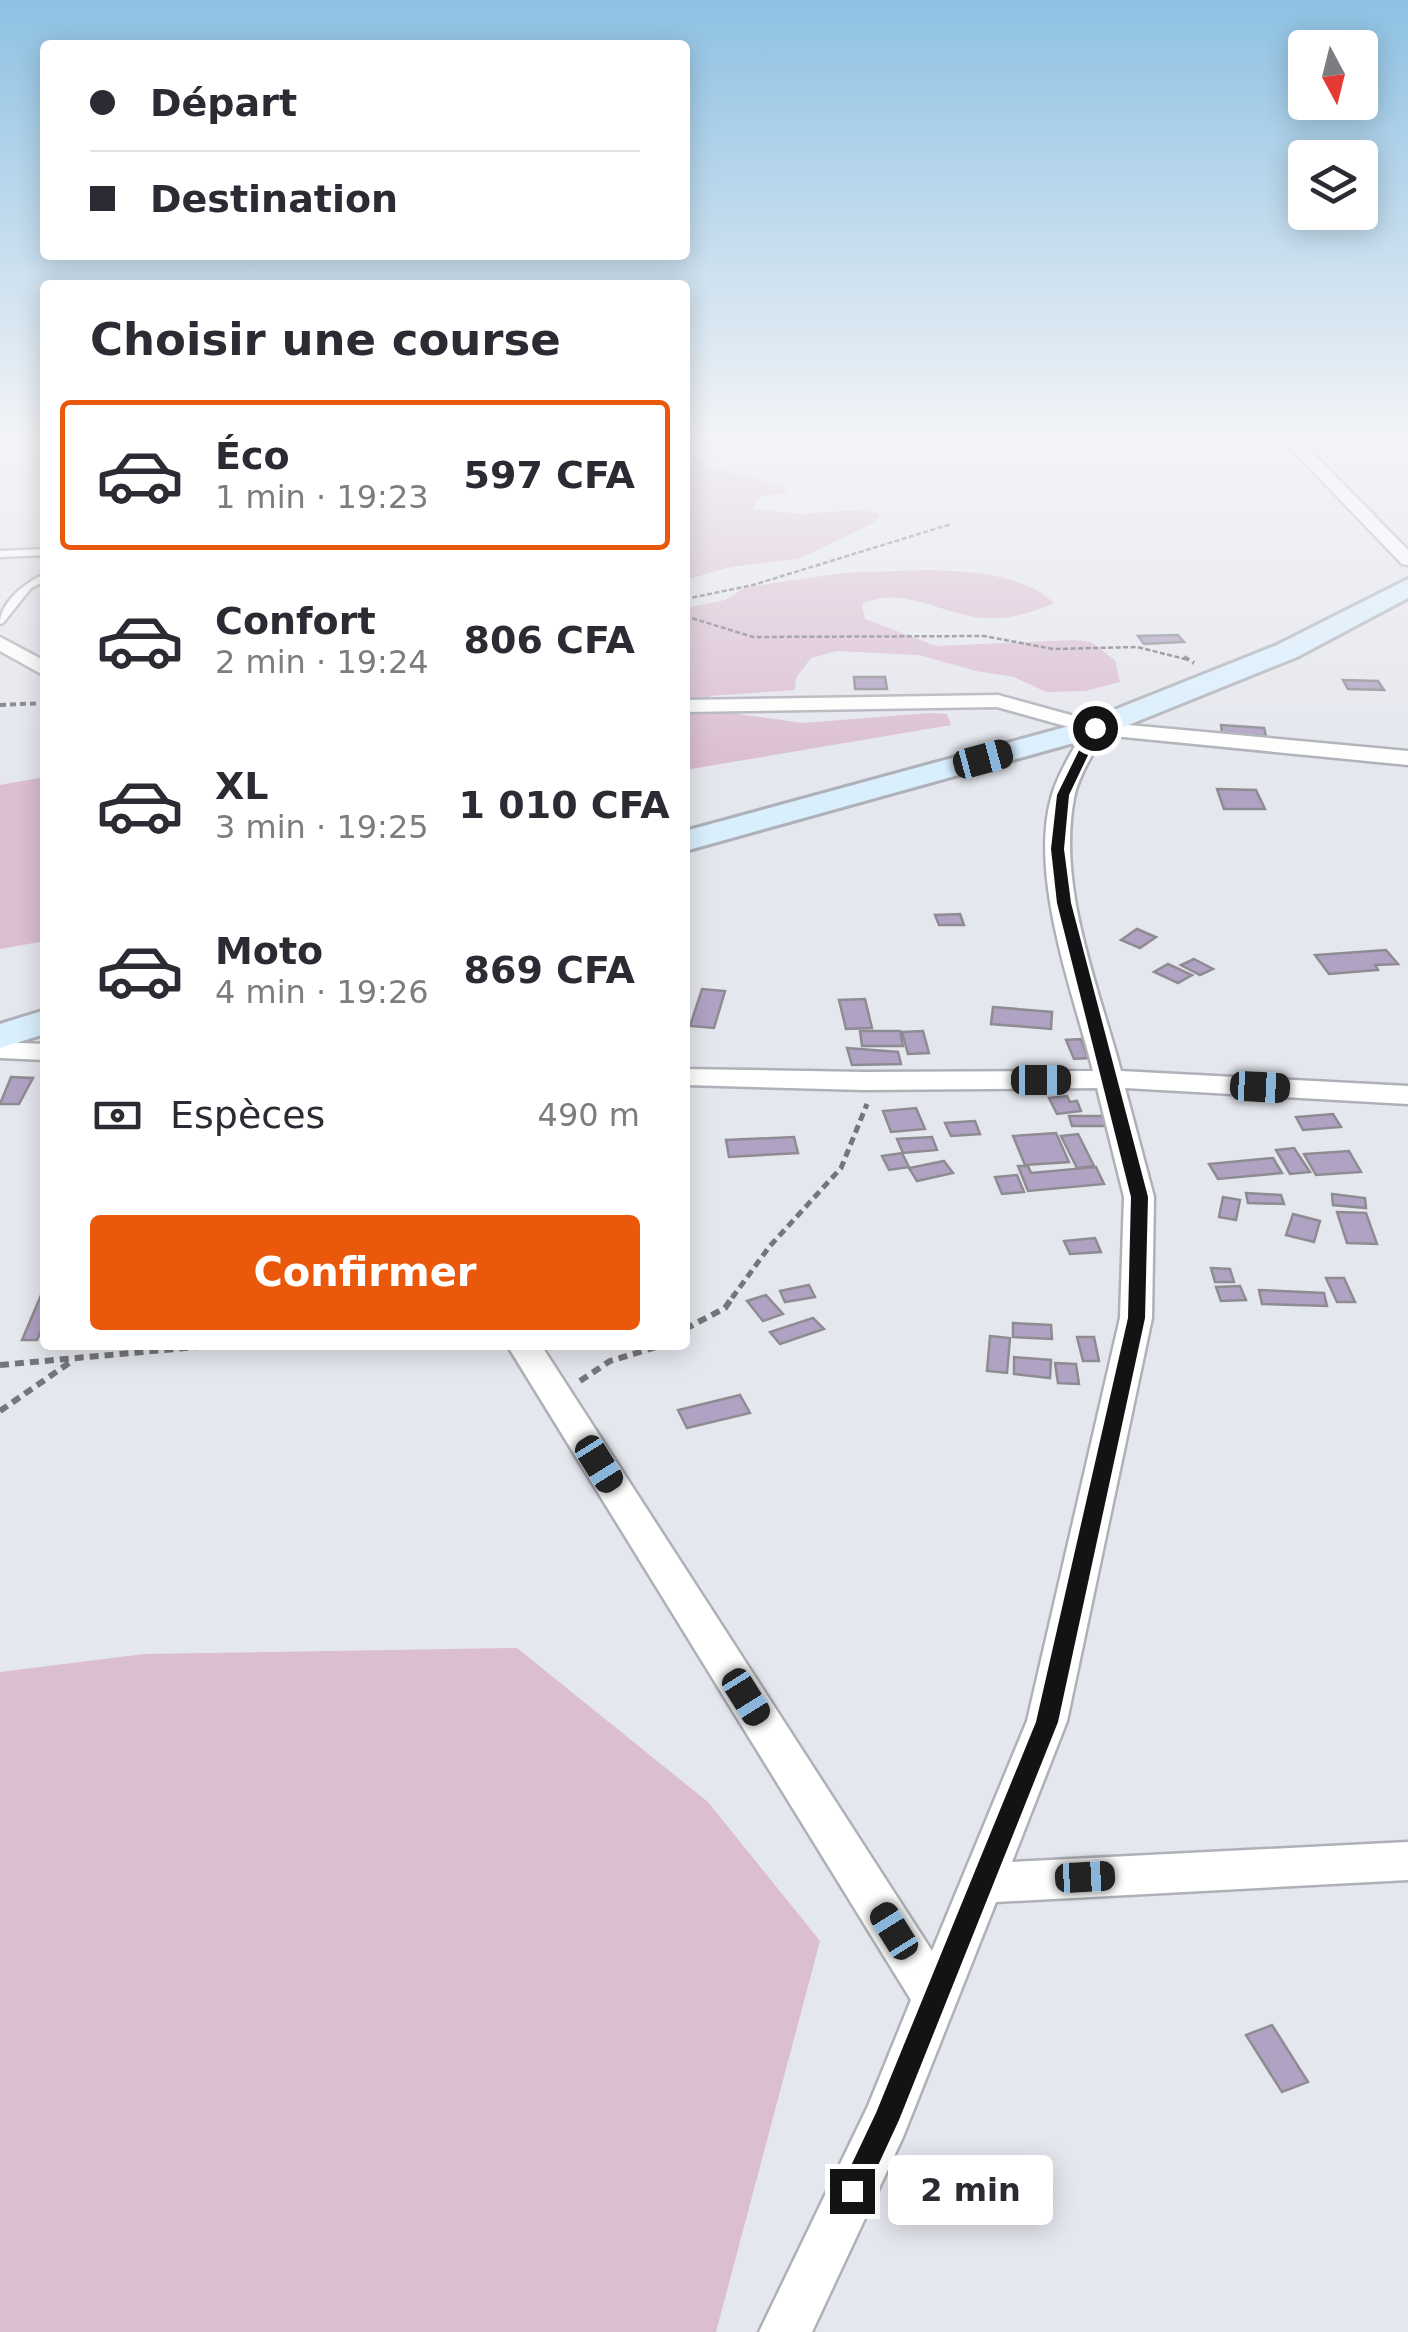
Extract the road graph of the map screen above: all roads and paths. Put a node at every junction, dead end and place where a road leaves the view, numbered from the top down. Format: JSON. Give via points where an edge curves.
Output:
{"nodes":[{"id":1,"x":869,"y":547,"type":"edge"},
{"id":2,"x":40,"y":552,"type":"edge"},
{"id":3,"x":0,"y":554,"type":"edge"},
{"id":4,"x":40,"y":580,"type":"edge"},
{"id":5,"x":1408,"y":588,"type":"edge"},
{"id":6,"x":690,"y":597,"type":"edge"},
{"id":7,"x":690,"y":617,"type":"edge"},
{"id":8,"x":0,"y":621,"type":"edge"},
{"id":9,"x":0,"y":642,"type":"edge"},
{"id":10,"x":40,"y":667,"type":"edge"},
{"id":11,"x":1216,"y":679,"type":"junction"},
{"id":12,"x":40,"y":703,"type":"edge"},
{"id":13,"x":0,"y":706,"type":"edge"},
{"id":14,"x":690,"y":706,"type":"edge"},
{"id":15,"x":1095,"y":728,"type":"junction"},
{"id":16,"x":1408,"y":758,"type":"edge"},
{"id":17,"x":690,"y":840,"type":"edge"},
{"id":18,"x":40,"y":1024,"type":"edge"},
{"id":19,"x":0,"y":1036,"type":"edge"},
{"id":20,"x":0,"y":1050,"type":"edge"},
{"id":21,"x":40,"y":1052,"type":"edge"},
{"id":22,"x":690,"y":1077,"type":"edge"},
{"id":23,"x":1112,"y":1079,"type":"junction"},
{"id":24,"x":864,"y":1081,"type":"junction"},
{"id":25,"x":1408,"y":1095,"type":"edge"},
{"id":26,"x":690,"y":1325,"type":"edge"},
{"id":27,"x":173,"y":1350,"type":"edge"},
{"id":28,"x":527,"y":1350,"type":"edge"},
{"id":29,"x":646,"y":1350,"type":"edge"},
{"id":30,"x":72,"y":1361,"type":"junction"},
{"id":31,"x":0,"y":1364,"type":"edge"},
{"id":32,"x":556,"y":1397,"type":"junction"},
{"id":33,"x":0,"y":1411,"type":"edge"},
{"id":34,"x":1408,"y":1862,"type":"edge"},
{"id":35,"x":982,"y":1883,"type":"junction"},
{"id":36,"x":936,"y":1998,"type":"junction"},
{"id":37,"x":785,"y":2332,"type":"edge"}],
"edges":[{"from":1,"to":6,"type":"path","via":[[788,576]]},
{"from":2,"to":3,"type":"lane"},
{"from":4,"to":8,"type":"lane"},
{"from":5,"to":11,"type":"main road"},
{"from":7,"to":11,"type":"path","via":[[754,636],[984,636],[1053,648],[1137,646],[1180,655]]},
{"from":9,"to":10,"type":"street"},
{"from":11,"to":15,"type":"main road"},
{"from":12,"to":13,"type":"path"},
{"from":14,"to":15,"type":"street","via":[[998,700]]},
{"from":15,"to":16,"type":"street"},
{"from":15,"to":17,"type":"main road"},
{"from":15,"to":23,"type":"street","via":[[1063,795],[1058,849],[1064,903]]},
{"from":18,"to":19,"type":"main road"},
{"from":20,"to":21,"type":"street"},
{"from":22,"to":24,"type":"street"},
{"from":23,"to":24,"type":"street"},
{"from":23,"to":25,"type":"street"},
{"from":23,"to":35,"type":"street","via":[[1140,1197],[1136,1318],[1047,1722]]},
{"from":24,"to":26,"type":"path","via":[[867,1107],[841,1168],[768,1247],[724,1308]]},
{"from":27,"to":30,"type":"path"},
{"from":28,"to":32,"type":"street"},
{"from":29,"to":32,"type":"path","via":[[610,1361]]},
{"from":30,"to":31,"type":"path"},
{"from":30,"to":33,"type":"path"},
{"from":32,"to":36,"type":"street"},
{"from":34,"to":35,"type":"street"},
{"from":35,"to":36,"type":"street"},
{"from":36,"to":37,"type":"street"}]}
